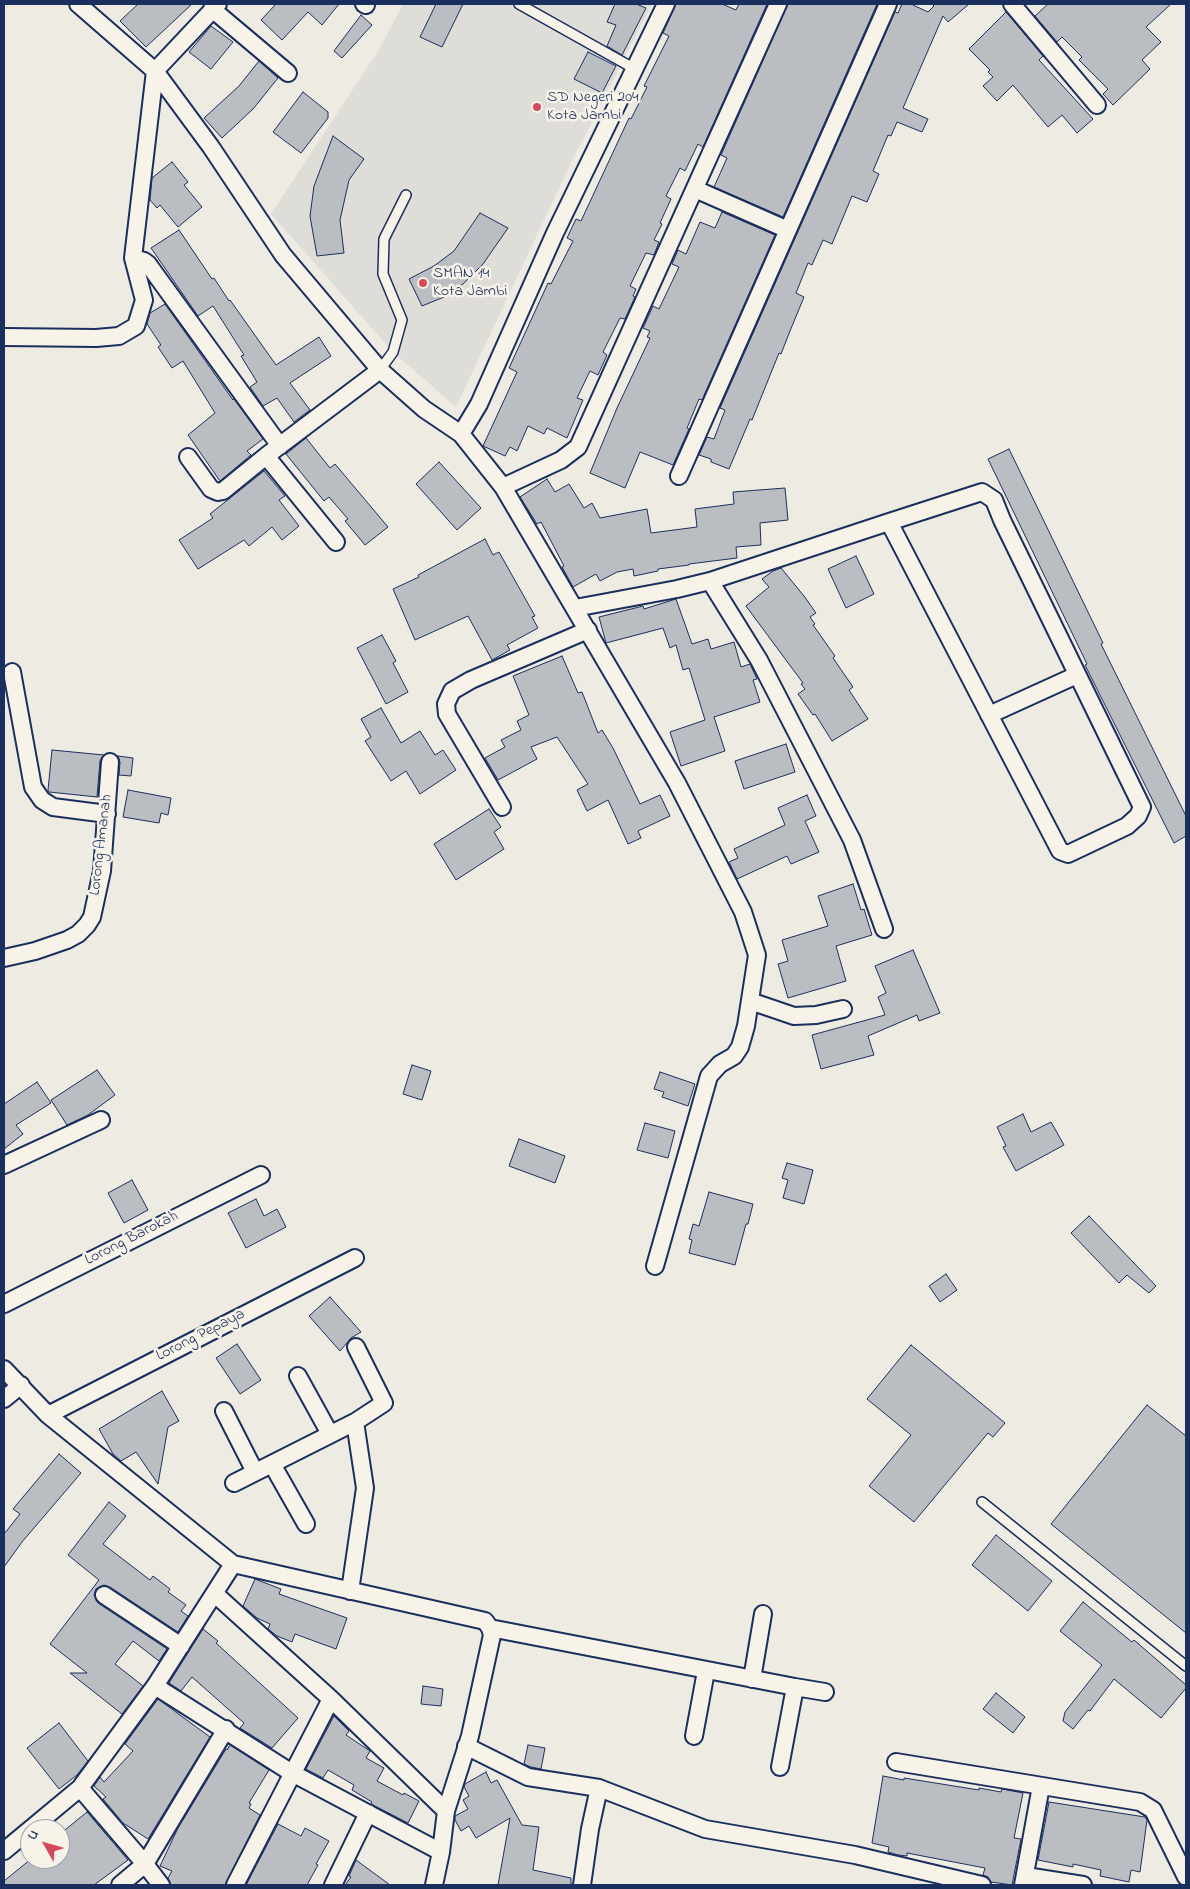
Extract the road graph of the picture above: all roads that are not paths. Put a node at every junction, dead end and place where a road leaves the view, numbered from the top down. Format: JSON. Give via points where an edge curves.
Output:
{"nodes":[{"id":1,"x":78,"y":4,"type":"edge"},
{"id":2,"x":519,"y":4,"type":"edge"},
{"id":3,"x":666,"y":4,"type":"edge"},
{"id":4,"x":778,"y":4,"type":"edge"},
{"id":5,"x":888,"y":4,"type":"edge"},
{"id":6,"x":1012,"y":4,"type":"edge"},
{"id":7,"x":215,"y":6,"type":"edge"},
{"id":8,"x":635,"y":69,"type":"junction"},
{"id":9,"x":155,"y":71,"type":"junction"},
{"id":10,"x":288,"y":72,"type":"dead end"},
{"id":11,"x":1097,"y":105,"type":"dead end"},
{"id":12,"x":694,"y":189,"type":"junction"},
{"id":13,"x":406,"y":195,"type":"dead end"},
{"id":14,"x":788,"y":230,"type":"junction"},
{"id":15,"x":134,"y":258,"type":"junction"},
{"id":16,"x":4,"y":337,"type":"edge"},
{"id":17,"x":380,"y":370,"type":"junction"},
{"id":18,"x":461,"y":434,"type":"junction"},
{"id":19,"x":280,"y":446,"type":"junction"},
{"id":20,"x":266,"y":456,"type":"junction"},
{"id":21,"x":188,"y":457,"type":"dead end"},
{"id":22,"x":679,"y":476,"type":"dead end"},
{"id":23,"x":503,"y":487,"type":"junction"},
{"id":24,"x":889,"y":522,"type":"junction"},
{"id":25,"x":336,"y":542,"type":"dead end"},
{"id":26,"x":710,"y":581,"type":"junction"},
{"id":27,"x":574,"y":608,"type":"junction"},
{"id":28,"x":588,"y":630,"type":"junction"},
{"id":29,"x":12,"y":672,"type":"dead end"},
{"id":30,"x":1077,"y":675,"type":"junction"},
{"id":31,"x":989,"y":715,"type":"junction"},
{"id":32,"x":110,"y":762,"type":"dead end"},
{"id":33,"x":502,"y":808,"type":"dead end"},
{"id":34,"x":107,"y":814,"type":"junction"},
{"id":35,"x":884,"y":929,"type":"dead end"},
{"id":36,"x":4,"y":958,"type":"edge"},
{"id":37,"x":750,"y":1001,"type":"junction"},
{"id":38,"x":843,"y":1009,"type":"dead end"},
{"id":39,"x":101,"y":1120,"type":"dead end"},
{"id":40,"x":4,"y":1165,"type":"edge"},
{"id":41,"x":261,"y":1175,"type":"dead end"},
{"id":42,"x":355,"y":1258,"type":"dead end"},
{"id":43,"x":655,"y":1266,"type":"dead end"},
{"id":44,"x":4,"y":1304,"type":"edge"},
{"id":45,"x":356,"y":1347,"type":"dead end"},
{"id":46,"x":4,"y":1369,"type":"edge"},
{"id":47,"x":298,"y":1376,"type":"dead end"},
{"id":48,"x":21,"y":1385,"type":"junction"},
{"id":49,"x":4,"y":1399,"type":"edge"},
{"id":50,"x":224,"y":1411,"type":"dead end"},
{"id":51,"x":48,"y":1415,"type":"junction"},
{"id":52,"x":355,"y":1422,"type":"junction"},
{"id":53,"x":330,"y":1434,"type":"junction"},
{"id":54,"x":272,"y":1464,"type":"junction"},
{"id":55,"x":255,"y":1472,"type":"junction"},
{"id":56,"x":234,"y":1483,"type":"dead end"},
{"id":57,"x":982,"y":1502,"type":"dead end"},
{"id":58,"x":306,"y":1524,"type":"dead end"},
{"id":59,"x":233,"y":1564,"type":"junction"},
{"id":60,"x":350,"y":1591,"type":"junction"},
{"id":61,"x":215,"y":1594,"type":"junction"},
{"id":62,"x":104,"y":1595,"type":"dead end"},
{"id":63,"x":763,"y":1614,"type":"dead end"},
{"id":64,"x":490,"y":1628,"type":"junction"},
{"id":65,"x":181,"y":1646,"type":"junction"},
{"id":66,"x":1186,"y":1666,"type":"edge"},
{"id":67,"x":706,"y":1671,"type":"junction"},
{"id":68,"x":752,"y":1679,"type":"junction"},
{"id":69,"x":155,"y":1686,"type":"junction"},
{"id":70,"x":795,"y":1687,"type":"junction"},
{"id":71,"x":825,"y":1692,"type":"dead end"},
{"id":72,"x":331,"y":1699,"type":"junction"},
{"id":73,"x":226,"y":1729,"type":"junction"},
{"id":74,"x":694,"y":1736,"type":"dead end"},
{"id":75,"x":466,"y":1746,"type":"junction"},
{"id":76,"x":896,"y":1762,"type":"dead end"},
{"id":77,"x":780,"y":1767,"type":"dead end"},
{"id":78,"x":292,"y":1773,"type":"junction"},
{"id":79,"x":1041,"y":1786,"type":"junction"},
{"id":80,"x":80,"y":1788,"type":"junction"},
{"id":81,"x":599,"y":1788,"type":"junction"},
{"id":82,"x":446,"y":1811,"type":"junction"},
{"id":83,"x":368,"y":1813,"type":"junction"},
{"id":84,"x":4,"y":1850,"type":"edge"},
{"id":85,"x":441,"y":1852,"type":"junction"},
{"id":86,"x":145,"y":1864,"type":"junction"},
{"id":87,"x":1186,"y":1877,"type":"edge"},
{"id":88,"x":1024,"y":1880,"type":"edge"},
{"id":89,"x":120,"y":1885,"type":"edge"},
{"id":90,"x":161,"y":1885,"type":"edge"},
{"id":91,"x":235,"y":1885,"type":"edge"},
{"id":92,"x":333,"y":1885,"type":"edge"},
{"id":93,"x":434,"y":1885,"type":"edge"},
{"id":94,"x":582,"y":1885,"type":"edge"},
{"id":95,"x":982,"y":1885,"type":"edge"},
{"id":96,"x":1083,"y":1885,"type":"edge"}],
"edges":[{"from":1,"to":9,"type":"street"},
{"from":2,"to":8,"type":"lane"},
{"from":3,"to":8,"type":"street"},
{"from":4,"to":12,"type":"street"},
{"from":5,"to":14,"type":"street"},
{"from":6,"to":11,"type":"street"},
{"from":7,"to":9,"type":"street"},
{"from":7,"to":10,"type":"street"},
{"from":8,"to":18,"type":"street","via":[[555,234],[479,404]]},
{"from":9,"to":15,"type":"street"},
{"from":9,"to":17,"type":"street","via":[[211,147],[283,256]]},
{"from":12,"to":14,"type":"street"},
{"from":12,"to":23,"type":"street","via":[[578,447],[561,460]]},
{"from":13,"to":17,"type":"lane","via":[[384,238],[383,274],[402,320],[393,352]]},
{"from":14,"to":22,"type":"street"},
{"from":15,"to":16,"type":"street","via":[[144,300],[136,326],[112,337]]},
{"from":15,"to":19,"type":"street","via":[[148,264]]},
{"from":17,"to":18,"type":"street","via":[[424,409]]},
{"from":17,"to":19,"type":"street"},
{"from":18,"to":23,"type":"street"},
{"from":19,"to":20,"type":"street"},
{"from":20,"to":21,"type":"street","via":[[218,492],[211,490]]},
{"from":20,"to":25,"type":"street"},
{"from":23,"to":27,"type":"street"},
{"from":24,"to":26,"type":"street"},
{"from":24,"to":30,"type":"street","via":[[982,492],[994,500]]},
{"from":24,"to":31,"type":"street"},
{"from":26,"to":27,"type":"street"},
{"from":26,"to":35,"type":"street","via":[[759,660],[852,840]]},
{"from":27,"to":28,"type":"street"},
{"from":28,"to":33,"type":"street","via":[[452,691],[446,704],[447,714]]},
{"from":28,"to":37,"type":"street","via":[[677,783],[743,912],[757,955]]},
{"from":29,"to":34,"type":"street","via":[[33,787],[42,800],[53,807]]},
{"from":30,"to":31,"type":"street"},
{"from":30,"to":31,"type":"street","via":[[1142,807],[1127,826],[1068,854],[1060,851]]},
{"from":32,"to":34,"type":"street","name":"Lorong Amanah"},
{"from":34,"to":36,"type":"street","name":"Lorong Amanah","via":[[102,871],[92,917],[87,925],[67,940]]},
{"from":37,"to":38,"type":"street","via":[[794,1016]]},
{"from":37,"to":43,"type":"street","via":[[740,1047],[710,1076]]},
{"from":39,"to":40,"type":"street"},
{"from":41,"to":44,"type":"street","name":"Lorong Barokah"},
{"from":42,"to":51,"type":"street","name":"Lorong Pepaya"},
{"from":45,"to":52,"type":"street","via":[[384,1403]]},
{"from":46,"to":48,"type":"street"},
{"from":47,"to":53,"type":"street"},
{"from":48,"to":49,"type":"street"},
{"from":48,"to":51,"type":"street"},
{"from":50,"to":55,"type":"street"},
{"from":51,"to":59,"type":"street"},
{"from":52,"to":53,"type":"street"},
{"from":52,"to":60,"type":"street","via":[[365,1488]]},
{"from":53,"to":54,"type":"street"},
{"from":54,"to":55,"type":"street"},
{"from":54,"to":58,"type":"street"},
{"from":55,"to":56,"type":"street"},
{"from":57,"to":66,"type":"lane"},
{"from":59,"to":60,"type":"street"},
{"from":59,"to":61,"type":"street"},
{"from":60,"to":64,"type":"street","via":[[485,1622]]},
{"from":61,"to":65,"type":"street"},
{"from":61,"to":72,"type":"street"},
{"from":62,"to":65,"type":"street"},
{"from":63,"to":68,"type":"street"},
{"from":64,"to":67,"type":"street"},
{"from":64,"to":75,"type":"street","via":[[492,1635]]},
{"from":65,"to":69,"type":"street"},
{"from":67,"to":68,"type":"street"},
{"from":67,"to":74,"type":"street"},
{"from":68,"to":70,"type":"street"},
{"from":69,"to":73,"type":"street"},
{"from":69,"to":80,"type":"street"},
{"from":70,"to":71,"type":"street"},
{"from":70,"to":77,"type":"street"},
{"from":72,"to":78,"type":"street"},
{"from":72,"to":82,"type":"street"},
{"from":73,"to":78,"type":"street"},
{"from":73,"to":86,"type":"street"},
{"from":75,"to":81,"type":"street","via":[[528,1776]]},
{"from":75,"to":82,"type":"street"},
{"from":76,"to":79,"type":"street"},
{"from":78,"to":83,"type":"street"},
{"from":78,"to":91,"type":"street"},
{"from":79,"to":87,"type":"street","via":[[1147,1805],[1153,1810]]},
{"from":79,"to":88,"type":"street"},
{"from":80,"to":84,"type":"street"},
{"from":80,"to":86,"type":"street"},
{"from":81,"to":94,"type":"street"},
{"from":81,"to":95,"type":"street","via":[[705,1829],[855,1855]]},
{"from":82,"to":85,"type":"street"},
{"from":83,"to":85,"type":"street"},
{"from":83,"to":92,"type":"street"},
{"from":85,"to":93,"type":"street"},
{"from":86,"to":89,"type":"street"},
{"from":86,"to":90,"type":"street"},
{"from":88,"to":96,"type":"street"}]}
